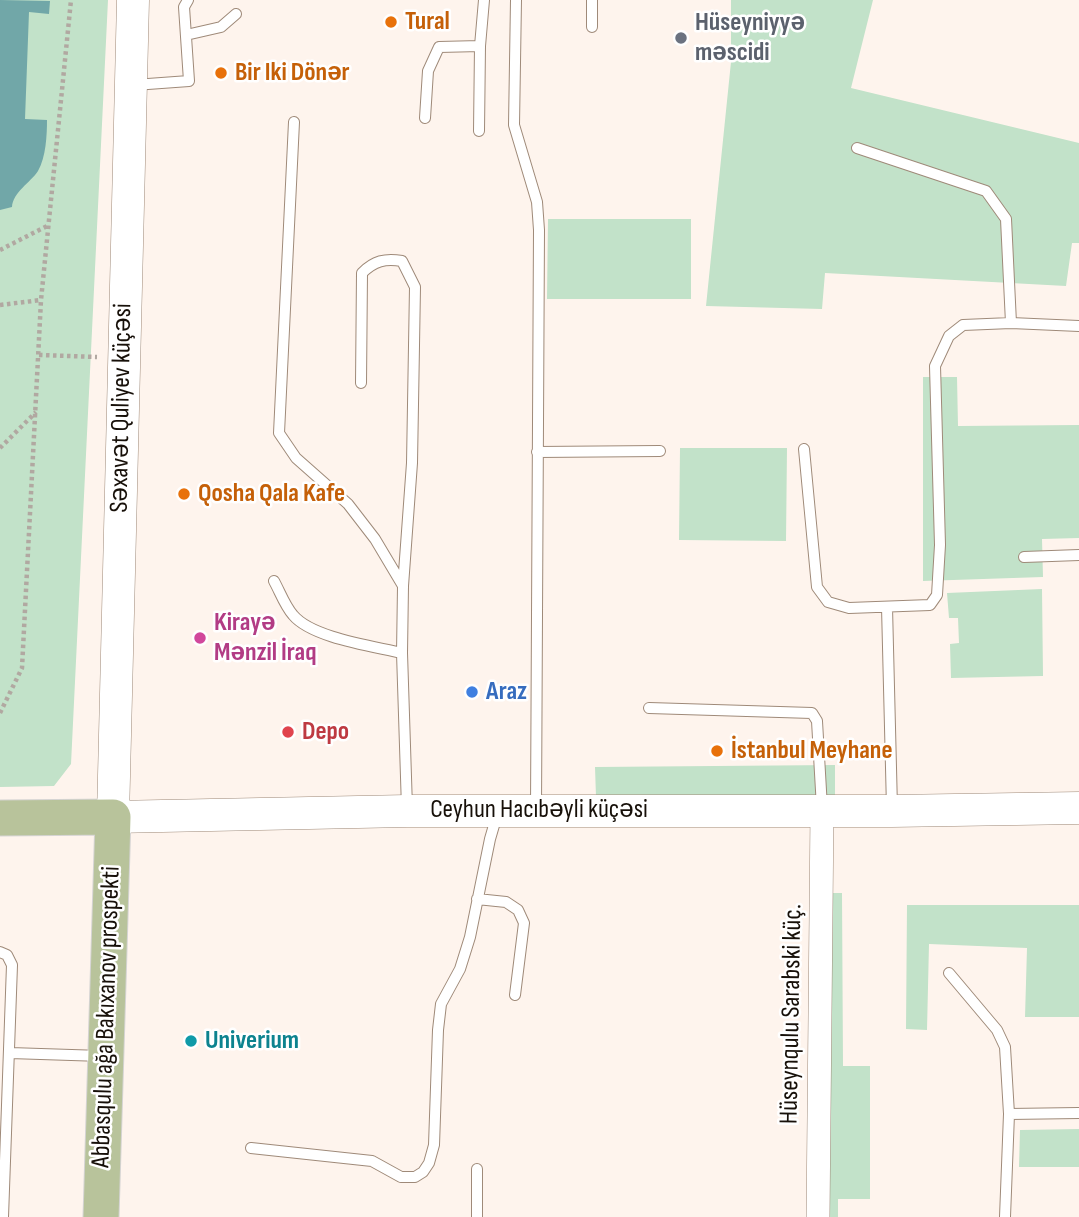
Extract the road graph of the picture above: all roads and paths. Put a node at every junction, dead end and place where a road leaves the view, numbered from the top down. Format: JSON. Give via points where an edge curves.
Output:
{"nodes":[{"id":1,"x":71,"y":0,"type":"edge"},
{"id":2,"x":133,"y":0,"type":"edge"},
{"id":3,"x":188,"y":0,"type":"edge"},
{"id":4,"x":484,"y":0,"type":"edge"},
{"id":5,"x":516,"y":0,"type":"edge"},
{"id":6,"x":592,"y":0,"type":"edge"},
{"id":7,"x":236,"y":14,"type":"dead end"},
{"id":8,"x":592,"y":27,"type":"dead end"},
{"id":9,"x":186,"y":35,"type":"junction"},
{"id":10,"x":480,"y":46,"type":"junction"},
{"id":11,"x":130,"y":85,"type":"junction"},
{"id":12,"x":425,"y":118,"type":"dead end"},
{"id":13,"x":295,"y":122,"type":"dead end"},
{"id":14,"x":478,"y":131,"type":"dead end"},
{"id":15,"x":857,"y":148,"type":"dead end"},
{"id":16,"x":50,"y":224,"type":"junction"},
{"id":17,"x":0,"y":250,"type":"edge"},
{"id":18,"x":41,"y":300,"type":"junction"},
{"id":19,"x":0,"y":305,"type":"edge"},
{"id":20,"x":1011,"y":323,"type":"junction"},
{"id":21,"x":1079,"y":326,"type":"edge"},
{"id":22,"x":39,"y":355,"type":"junction"},
{"id":23,"x":124,"y":358,"type":"junction"},
{"id":24,"x":361,"y":383,"type":"dead end"},
{"id":25,"x":37,"y":411,"type":"junction"},
{"id":26,"x":0,"y":449,"type":"edge"},
{"id":27,"x":804,"y":449,"type":"dead end"},
{"id":28,"x":660,"y":451,"type":"dead end"},
{"id":29,"x":537,"y":452,"type":"junction"},
{"id":30,"x":1079,"y":555,"type":"edge"},
{"id":31,"x":1024,"y":557,"type":"dead end"},
{"id":32,"x":274,"y":581,"type":"dead end"},
{"id":33,"x":402,"y":586,"type":"junction"},
{"id":34,"x":887,"y":607,"type":"junction"},
{"id":35,"x":402,"y":653,"type":"junction"},
{"id":36,"x":649,"y":708,"type":"dead end"},
{"id":37,"x":0,"y":713,"type":"edge"},
{"id":38,"x":1079,"y":808,"type":"edge"},
{"id":39,"x":499,"y":810,"type":"junction"},
{"id":40,"x":536,"y":810,"type":"junction"},
{"id":41,"x":407,"y":811,"type":"junction"},
{"id":42,"x":822,"y":811,"type":"junction"},
{"id":43,"x":892,"y":811,"type":"junction"},
{"id":44,"x":113,"y":817,"type":"junction"},
{"id":45,"x":0,"y":818,"type":"edge"},
{"id":46,"x":477,"y":899,"type":"junction"},
{"id":47,"x":0,"y":952,"type":"edge"},
{"id":48,"x":949,"y":973,"type":"dead end"},
{"id":49,"x":515,"y":995,"type":"dead end"},
{"id":50,"x":10,"y":1053,"type":"junction"},
{"id":51,"x":106,"y":1056,"type":"junction"},
{"id":52,"x":1079,"y":1113,"type":"edge"},
{"id":53,"x":1009,"y":1114,"type":"junction"},
{"id":54,"x":251,"y":1148,"type":"dead end"},
{"id":55,"x":477,"y":1169,"type":"dead end"},
{"id":56,"x":3,"y":1217,"type":"edge"},
{"id":57,"x":101,"y":1217,"type":"edge"},
{"id":58,"x":477,"y":1217,"type":"edge"},
{"id":59,"x":818,"y":1217,"type":"edge"},
{"id":60,"x":1005,"y":1217,"type":"edge"}],
"edges":[{"from":1,"to":16,"type":"path"},
{"from":2,"to":11,"type":"main road","name":"Səxavət Quliyev küçəsi"},
{"from":3,"to":9,"type":"lane","via":[[184,7]]},
{"from":4,"to":10,"type":"lane"},
{"from":5,"to":29,"type":"lane","via":[[514,125],[537,202],[539,230]]},
{"from":6,"to":8,"type":"lane"},
{"from":7,"to":9,"type":"lane","via":[[221,27]]},
{"from":9,"to":11,"type":"lane","via":[[189,81]]},
{"from":10,"to":12,"type":"lane","via":[[439,47],[428,71]]},
{"from":10,"to":14,"type":"lane"},
{"from":11,"to":23,"type":"main road","name":"Səxavət Quliyev küçəsi"},
{"from":13,"to":33,"type":"lane","via":[[279,433],[296,458],[348,504]]},
{"from":15,"to":20,"type":"lane","via":[[986,191],[1006,219]]},
{"from":16,"to":17,"type":"path"},
{"from":16,"to":18,"type":"path"},
{"from":18,"to":19,"type":"path"},
{"from":18,"to":22,"type":"path"},
{"from":20,"to":21,"type":"lane"},
{"from":20,"to":34,"type":"lane","via":[[963,325],[949,336],[940,352],[936,366],[937,595],[930,605]]},
{"from":22,"to":23,"type":"path"},
{"from":22,"to":25,"type":"path"},
{"from":23,"to":44,"type":"main road","name":"Səxavət Quliyev küçəsi"},
{"from":24,"to":33,"type":"lane","via":[[362,274],[371,264],[402,261],[415,287],[412,463]]},
{"from":25,"to":26,"type":"path"},
{"from":25,"to":37,"type":"path","via":[[22,668]]},
{"from":27,"to":34,"type":"lane","via":[[817,587],[828,602],[849,608]]},
{"from":28,"to":29,"type":"lane"},
{"from":29,"to":40,"type":"lane"},
{"from":30,"to":31,"type":"lane"},
{"from":32,"to":35,"type":"lane","via":[[293,616],[307,627]]},
{"from":33,"to":35,"type":"lane"},
{"from":34,"to":43,"type":"lane"},
{"from":35,"to":41,"type":"lane"},
{"from":36,"to":42,"type":"lane","via":[[811,713],[817,721]]},
{"from":38,"to":43,"type":"main road","name":"Ceyhun Hacıbəyli küçəsi"},
{"from":39,"to":40,"type":"main road","name":"Ceyhun Hacıbəyli küçəsi"},
{"from":39,"to":41,"type":"main road","name":"Ceyhun Hacıbəyli küçəsi"},
{"from":39,"to":46,"type":"lane"},
{"from":40,"to":42,"type":"main road","name":"Ceyhun Hacıbəyli küçəsi"},
{"from":41,"to":44,"type":"main road","name":"Ceyhun Hacıbəyli küçəsi"},
{"from":42,"to":43,"type":"main road","name":"Ceyhun Hacıbəyli küçəsi"},
{"from":42,"to":59,"type":"street","name":"Hüseynqulu Sarabski küç."},
{"from":44,"to":45,"type":"main road","name":"Ceyhun Hacıbəyli küçəsi"},
{"from":44,"to":51,"type":"main road","name":"Abbasqulu ağa Bakıxanov prospekti"},
{"from":46,"to":49,"type":"lane","via":[[506,902],[518,910],[524,923]]},
{"from":46,"to":54,"type":"lane","via":[[460,969],[442,1004],[434,1145],[423,1172],[401,1177],[372,1161]]},
{"from":47,"to":50,"type":"lane","via":[[12,965]]},
{"from":48,"to":53,"type":"lane","via":[[997,1030],[1005,1047]]},
{"from":50,"to":51,"type":"lane"},
{"from":50,"to":56,"type":"lane"},
{"from":51,"to":57,"type":"main road","name":"Abbasqulu ağa Bakıxanov prospekti"},
{"from":52,"to":53,"type":"lane"},
{"from":53,"to":60,"type":"lane"},
{"from":55,"to":58,"type":"lane"}]}
